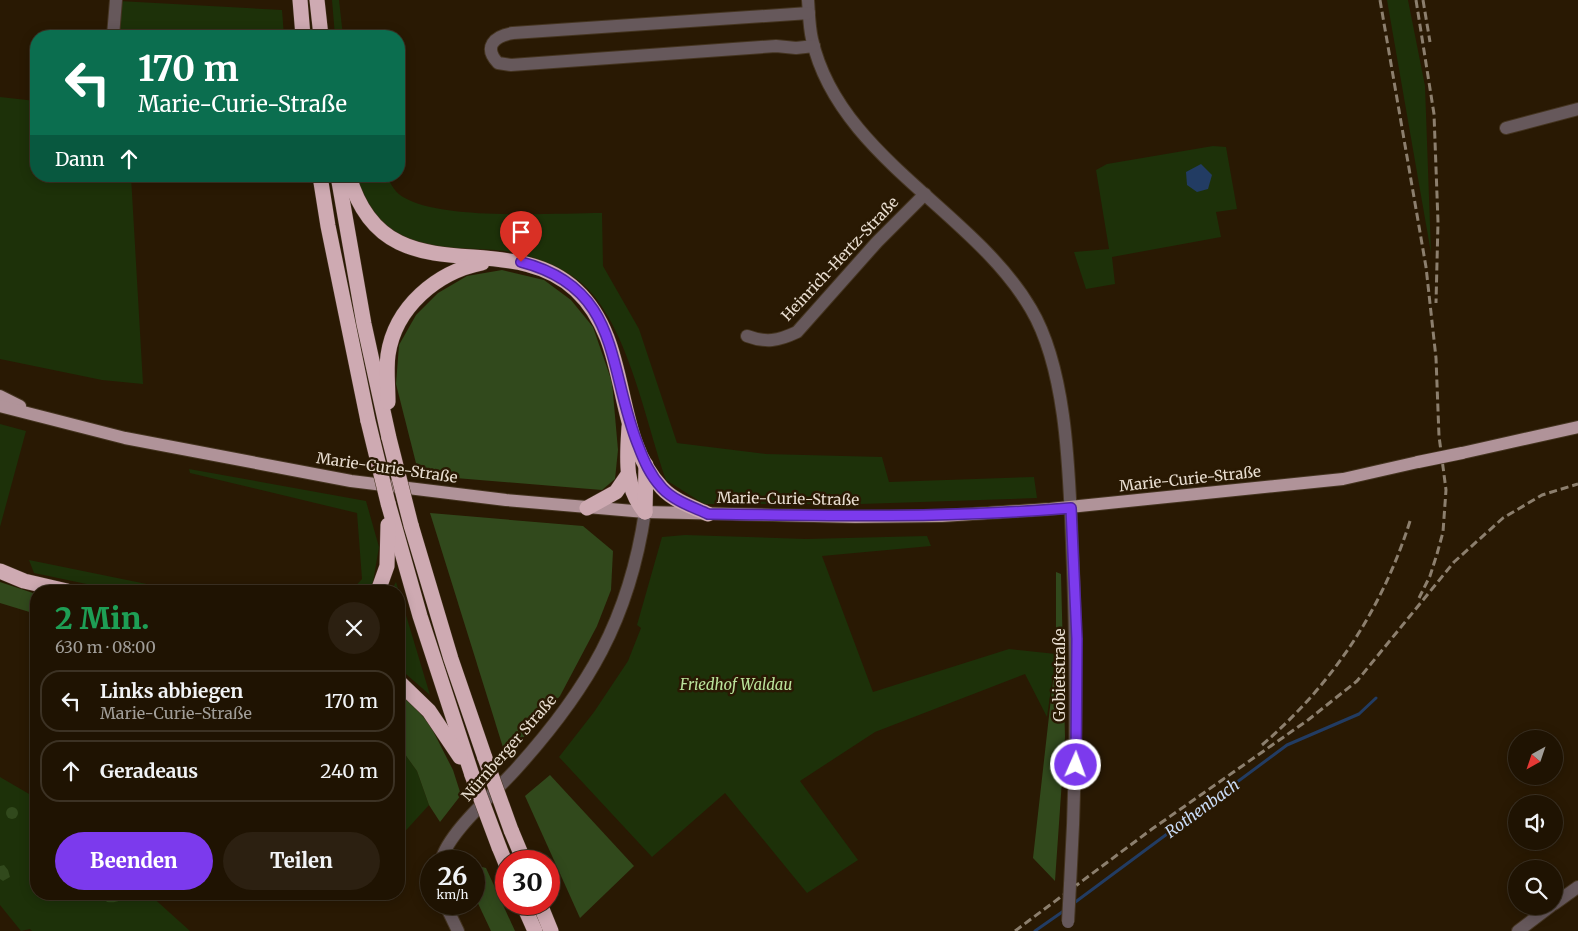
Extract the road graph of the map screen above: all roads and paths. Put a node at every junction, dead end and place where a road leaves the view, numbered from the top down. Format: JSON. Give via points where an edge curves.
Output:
{"nodes":[{"id":1,"x":116,"y":0,"type":"edge"},
{"id":2,"x":300,"y":0,"type":"edge"},
{"id":3,"x":317,"y":0,"type":"edge"},
{"id":4,"x":808,"y":0,"type":"edge"},
{"id":5,"x":809,"y":13,"type":"junction"},
{"id":6,"x":114,"y":30,"type":"edge"},
{"id":7,"x":302,"y":30,"type":"edge"},
{"id":8,"x":320,"y":30,"type":"edge"},
{"id":9,"x":814,"y":46,"type":"junction"},
{"id":10,"x":1578,"y":109,"type":"edge"},
{"id":11,"x":1506,"y":128,"type":"dead end"},
{"id":12,"x":321,"y":182,"type":"edge"},
{"id":13,"x":339,"y":182,"type":"edge"},
{"id":14,"x":352,"y":182,"type":"edge"},
{"id":15,"x":925,"y":194,"type":"junction"},
{"id":16,"x":501,"y":260,"type":"junction"},
{"id":17,"x":747,"y":336,"type":"dead end"},
{"id":18,"x":0,"y":396,"type":"edge"},
{"id":19,"x":0,"y":406,"type":"edge"},
{"id":20,"x":40,"y":416,"type":"junction"},
{"id":21,"x":630,"y":425,"type":"junction"},
{"id":22,"x":1578,"y":427,"type":"edge"},
{"id":23,"x":388,"y":429,"type":"junction"},
{"id":24,"x":646,"y":465,"type":"junction"},
{"id":25,"x":627,"y":476,"type":"junction"},
{"id":26,"x":587,"y":508,"type":"junction"},
{"id":27,"x":1071,"y":508,"type":"junction"},
{"id":28,"x":645,"y":512,"type":"junction"},
{"id":29,"x":708,"y":514,"type":"junction"},
{"id":30,"x":390,"y":521,"type":"junction"},
{"id":31,"x":0,"y":571,"type":"edge"},
{"id":32,"x":41,"y":585,"type":"edge"},
{"id":33,"x":380,"y":585,"type":"edge"},
{"id":34,"x":405,"y":688,"type":"edge"},
{"id":35,"x":472,"y":775,"type":"junction"},
{"id":36,"x":445,"y":850,"type":"edge"},
{"id":37,"x":500,"y":850,"type":"edge"},
{"id":38,"x":519,"y":850,"type":"edge"},
{"id":39,"x":1578,"y":886,"type":"edge"},
{"id":40,"x":1563,"y":897,"type":"edge"},
{"id":41,"x":450,"y":915,"type":"edge"},
{"id":42,"x":528,"y":915,"type":"edge"},
{"id":43,"x":544,"y":915,"type":"edge"},
{"id":44,"x":1539,"y":915,"type":"edge"},
{"id":45,"x":1067,"y":927,"type":"edge"},
{"id":46,"x":458,"y":931,"type":"edge"},
{"id":47,"x":535,"y":931,"type":"edge"},
{"id":48,"x":551,"y":931,"type":"edge"},
{"id":49,"x":1518,"y":931,"type":"edge"}],
"edges":[{"from":1,"to":6,"type":"street"},
{"from":2,"to":7,"type":"highway"},
{"from":3,"to":8,"type":"highway"},
{"from":4,"to":5,"type":"street"},
{"from":5,"to":9,"type":"street"},
{"from":5,"to":9,"type":"street","via":[[504,34],[495,39],[492,57],[498,63],[510,65]]},
{"from":9,"to":15,"type":"street","via":[[830,86],[854,121],[883,156]]},
{"from":10,"to":11,"type":"street"},
{"from":12,"to":30,"type":"highway","bridge":true},
{"from":13,"to":23,"type":"highway","via":[[360,306]]},
{"from":14,"to":16,"type":"highway","via":[[355,195],[373,223],[399,243],[431,254]]},
{"from":15,"to":17,"type":"street","name":"Heinrich-Hertz-Straße","via":[[796,332],[781,340],[762,341]]},
{"from":15,"to":27,"type":"street","via":[[989,254],[1010,277],[1032,310],[1056,375]]},
{"from":16,"to":21,"type":"highway","via":[[541,268],[561,278],[577,290],[592,309],[612,348]]},
{"from":16,"to":23,"type":"highway","via":[[462,268],[439,279],[404,314],[388,356]]},
{"from":18,"to":20,"type":"main road"},
{"from":19,"to":20,"type":"main road","name":"Marie-Curie-Straße"},
{"from":20,"to":26,"type":"main road","name":"Marie-Curie-Straße","via":[[125,438],[352,481]]},
{"from":21,"to":24,"type":"highway"},
{"from":21,"to":25,"type":"highway"},
{"from":22,"to":27,"type":"main road","name":"Marie-Curie-Straße","bridge":true,"via":[[1343,479]]},
{"from":23,"to":38,"type":"highway","bridge":true,"via":[[411,525],[449,651]]},
{"from":24,"to":28,"type":"highway"},
{"from":24,"to":29,"type":"highway","via":[[664,490]]},
{"from":25,"to":26,"type":"highway","via":[[616,492]]},
{"from":25,"to":28,"type":"highway","via":[[635,501]]},
{"from":26,"to":28,"type":"main road","name":"Marie-Curie-Straße"},
{"from":27,"to":29,"type":"main road","name":"Marie-Curie-Straße","via":[[942,516]]},
{"from":27,"to":45,"type":"street","name":"Gobietstraße","bridge":true,"via":[[1077,711]]},
{"from":28,"to":29,"type":"main road","name":"Marie-Curie-Straße"},
{"from":28,"to":36,"type":"street","name":"Nürnberger Straße","via":[[626,596],[590,675],[535,748],[457,832]]},
{"from":30,"to":33,"type":"highway","via":[[387,566]]},
{"from":30,"to":35,"type":"highway"},
{"from":31,"to":32,"type":"highway"},
{"from":34,"to":35,"type":"highway","via":[[429,711]]},
{"from":35,"to":37,"type":"highway","bridge":true},
{"from":39,"to":40,"type":"street"},
{"from":41,"to":46,"type":"street"},
{"from":42,"to":47,"type":"highway"},
{"from":43,"to":48,"type":"highway"},
{"from":44,"to":49,"type":"street"}]}
